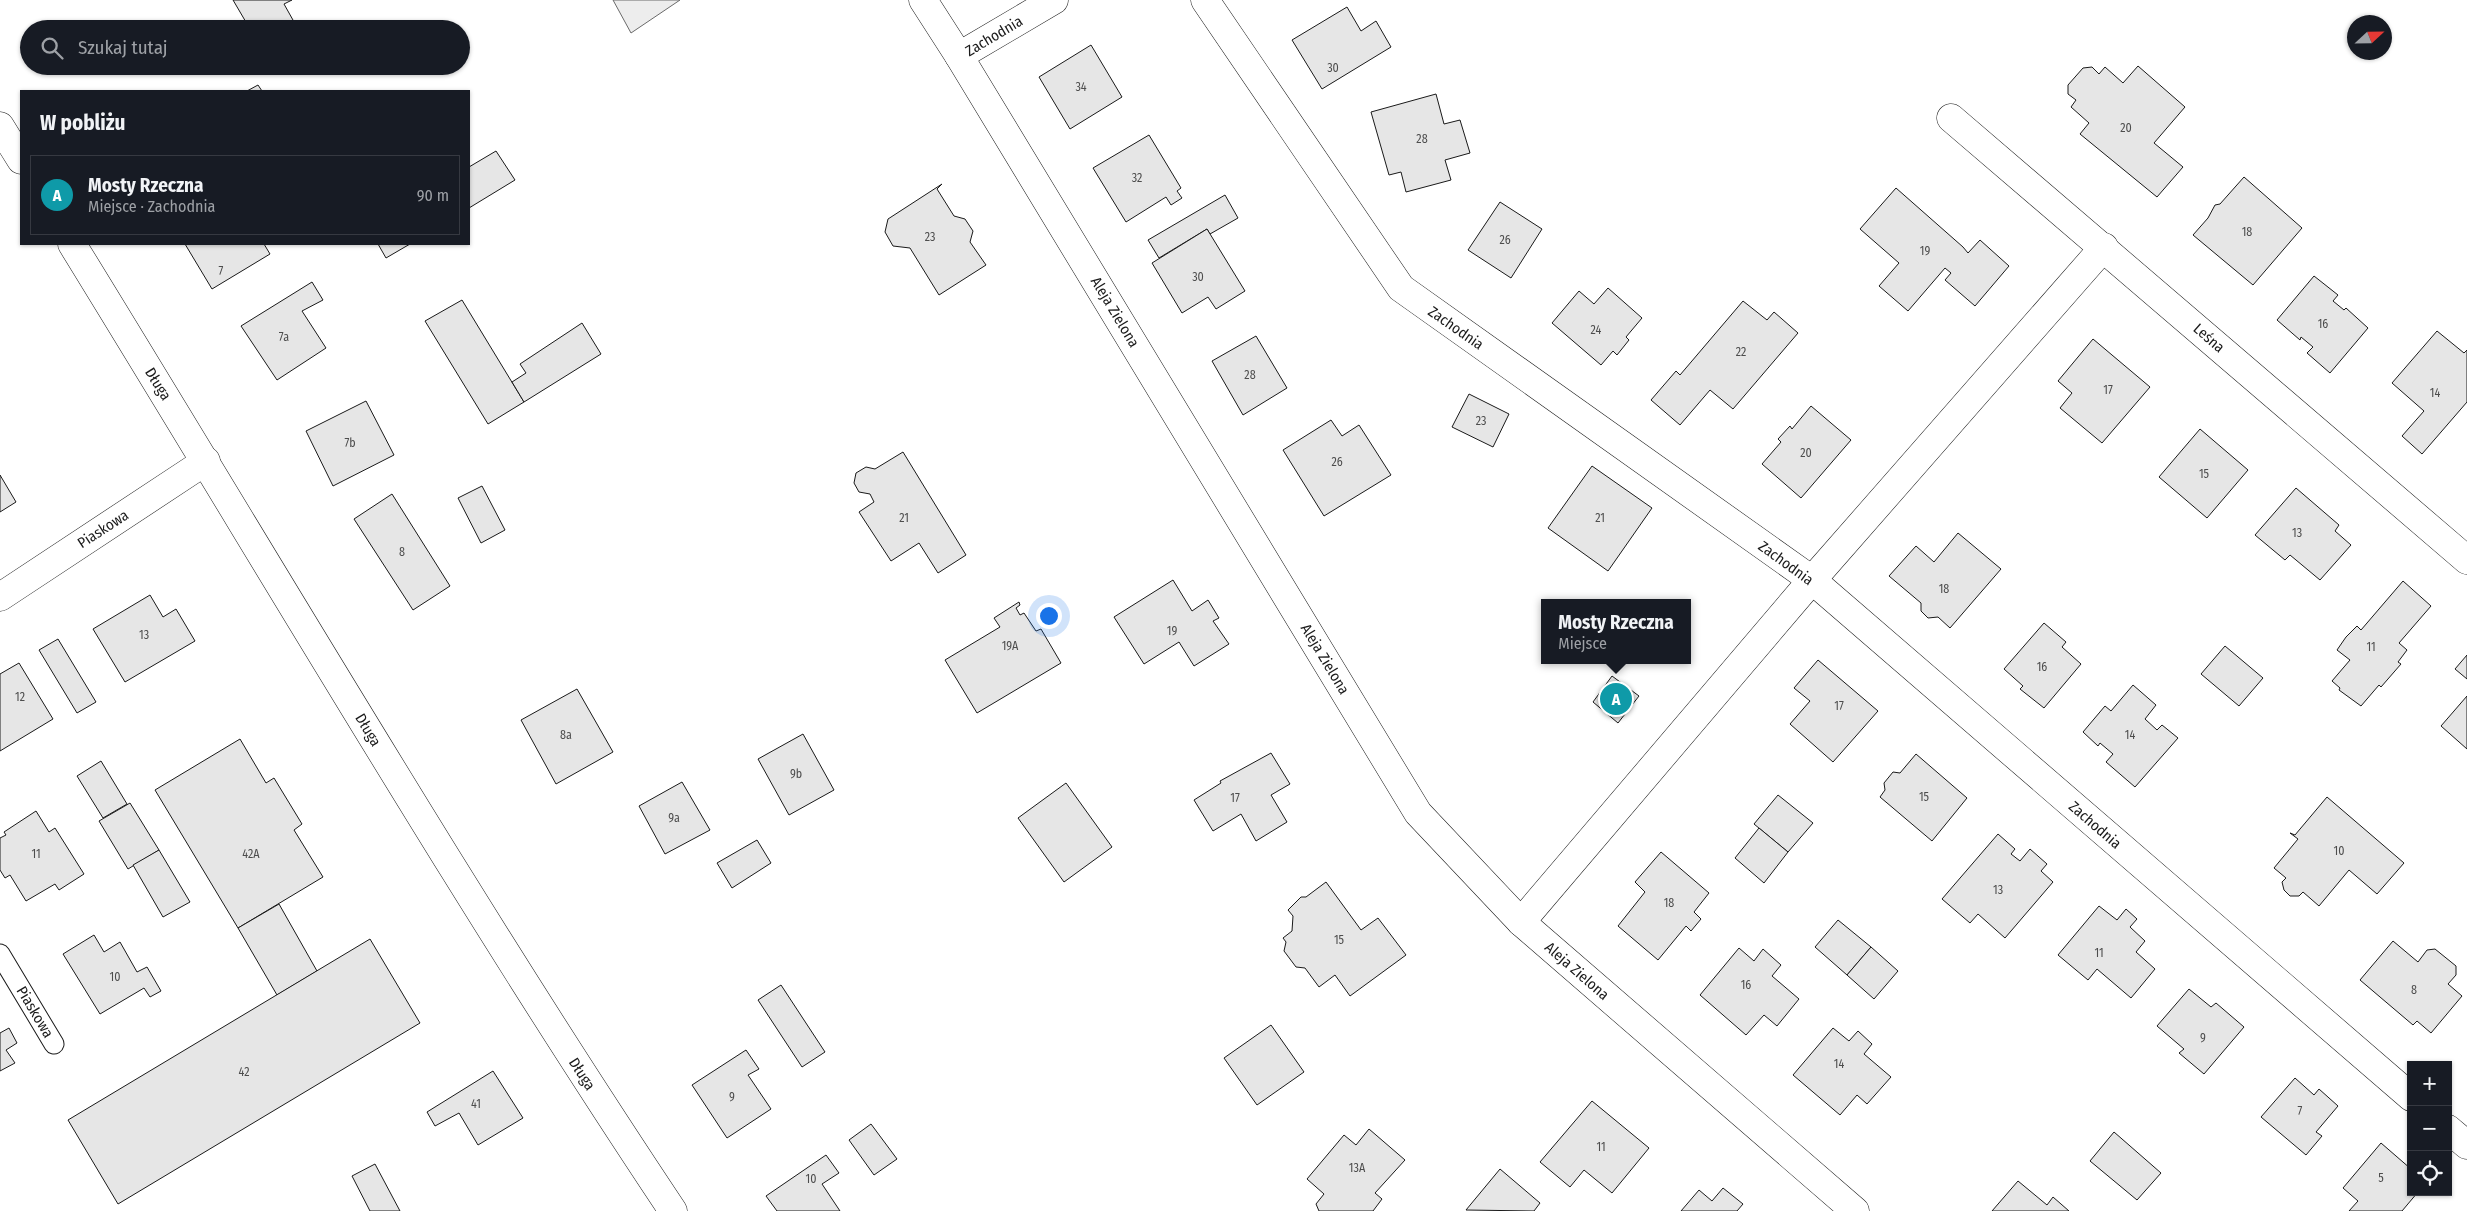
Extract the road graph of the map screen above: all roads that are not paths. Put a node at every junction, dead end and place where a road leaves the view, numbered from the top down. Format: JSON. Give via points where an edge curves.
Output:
{"nodes":[{"id":1,"x":923,"y":0,"type":"edge"},
{"id":2,"x":1054,"y":0,"type":"edge"},
{"id":3,"x":1205,"y":0,"type":"edge"},
{"id":4,"x":959,"y":56,"type":"junction"},
{"id":5,"x":1951,"y":118,"type":"dead end"},
{"id":6,"x":0,"y":126,"type":"edge"},
{"id":7,"x":20,"y":158,"type":"edge"},
{"id":8,"x":73,"y":245,"type":"edge"},
{"id":9,"x":2104,"y":247,"type":"junction"},
{"id":10,"x":206,"y":461,"type":"junction"},
{"id":11,"x":2467,"y":560,"type":"edge"},
{"id":12,"x":1812,"y":580,"type":"junction"},
{"id":13,"x":0,"y":596,"type":"edge"},
{"id":14,"x":1520,"y":922,"type":"junction"},
{"id":15,"x":0,"y":954,"type":"edge"},
{"id":16,"x":54,"y":1044,"type":"dead end"},
{"id":17,"x":2407,"y":1094,"type":"edge"},
{"id":18,"x":2452,"y":1133,"type":"edge"},
{"id":19,"x":2467,"y":1146,"type":"edge"},
{"id":20,"x":673,"y":1211,"type":"edge"},
{"id":21,"x":1855,"y":1211,"type":"edge"}],
"edges":[{"from":1,"to":4,"type":"street","name":"Aleja Zielona"},
{"from":2,"to":4,"type":"street","name":"Zachodnia"},
{"from":3,"to":12,"type":"street","name":"Zachodnia","via":[[1401,288]]},
{"from":4,"to":14,"type":"street","name":"Aleja Zielona","via":[[1418,813]]},
{"from":5,"to":9,"type":"street","name":"Leśna"},
{"from":6,"to":7,"type":"street"},
{"from":8,"to":10,"type":"street","name":"Długa"},
{"from":9,"to":11,"type":"street","name":"Leśna"},
{"from":9,"to":12,"type":"street"},
{"from":10,"to":13,"type":"street","name":"Piaskowa"},
{"from":10,"to":20,"type":"street","name":"Długa","via":[[411,801],[583,1077]]},
{"from":12,"to":14,"type":"street"},
{"from":12,"to":17,"type":"street","name":"Zachodnia"},
{"from":14,"to":21,"type":"street","name":"Aleja Zielona"},
{"from":15,"to":16,"type":"lane","name":"Piaskowa"},
{"from":18,"to":19,"type":"street"}]}
